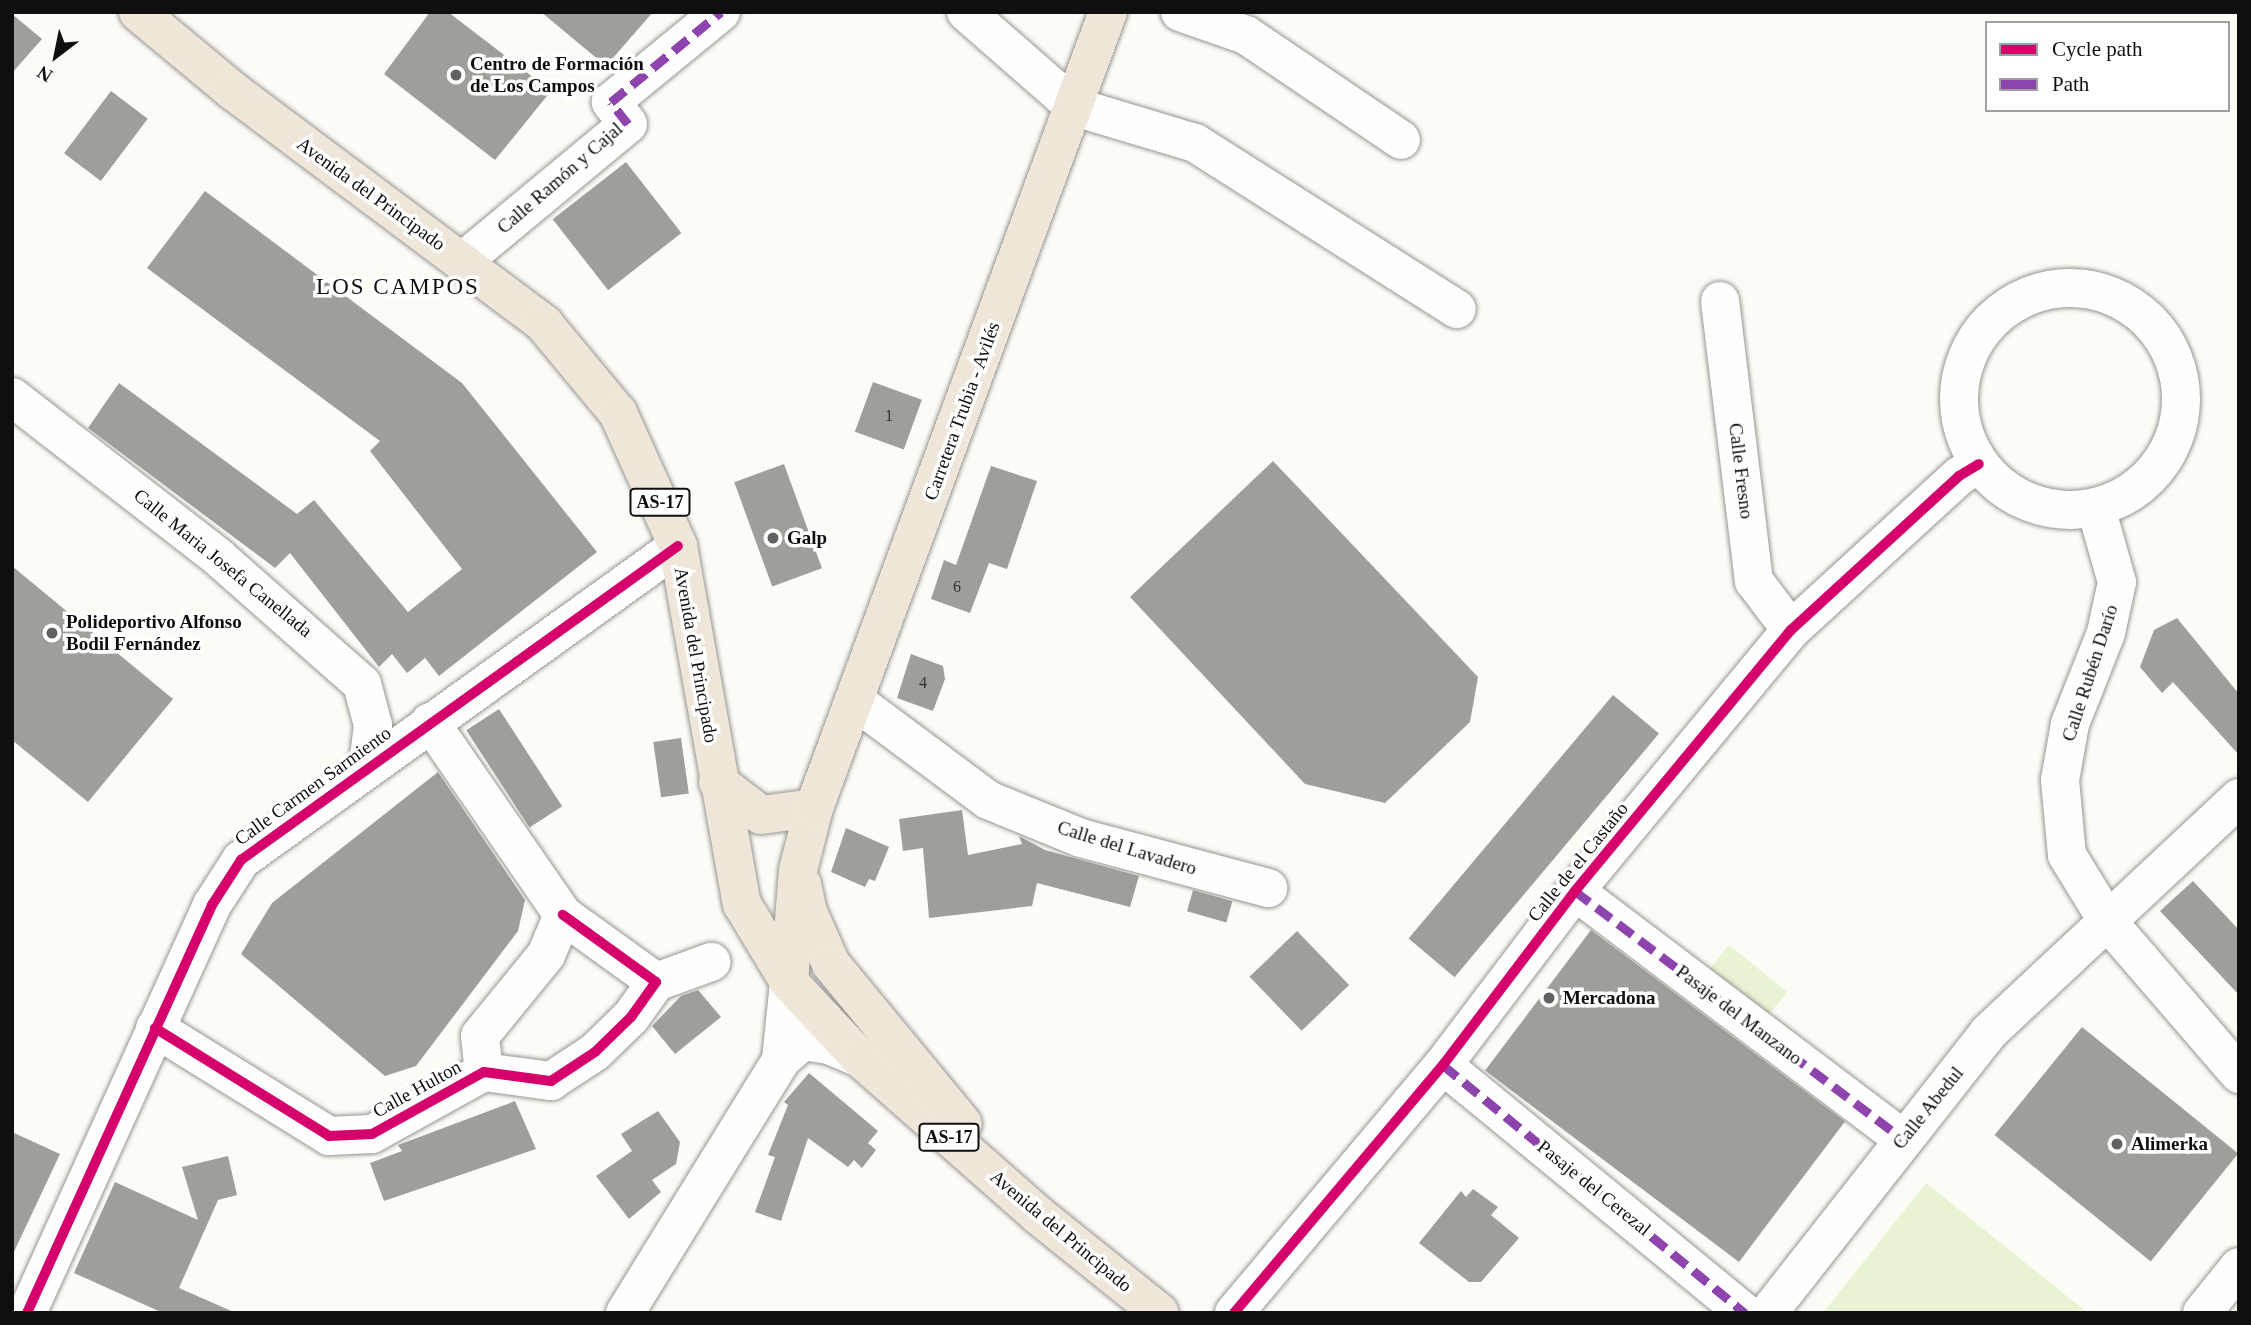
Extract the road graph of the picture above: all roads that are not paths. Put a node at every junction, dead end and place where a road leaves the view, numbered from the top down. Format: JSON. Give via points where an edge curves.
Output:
{"nodes":[{"id":1,"x":138,"y":12,"type":"edge"},
{"id":2,"x":721,"y":12,"type":"edge"},
{"id":3,"x":967,"y":12,"type":"edge"},
{"id":4,"x":1108,"y":12,"type":"edge"},
{"id":5,"x":1180,"y":12,"type":"edge"},
{"id":6,"x":1075,"y":107,"type":"junction"},
{"id":7,"x":1401,"y":140,"type":"dead end"},
{"id":8,"x":463,"y":261,"type":"junction"},
{"id":9,"x":1720,"y":301,"type":"dead end"},
{"id":10,"x":1457,"y":309,"type":"dead end"},
{"id":11,"x":12,"y":397,"type":"edge"},
{"id":12,"x":1979,"y":464,"type":"junction"},
{"id":13,"x":2096,"y":508,"type":"junction"},
{"id":14,"x":678,"y":546,"type":"junction"},
{"id":15,"x":1791,"y":630,"type":"junction"},
{"id":16,"x":854,"y":700,"type":"junction"},
{"id":17,"x":430,"y":722,"type":"junction"},
{"id":18,"x":368,"y":765,"type":"junction"},
{"id":19,"x":718,"y":782,"type":"junction"},
{"id":20,"x":2239,"y":798,"type":"edge"},
{"id":21,"x":814,"y":808,"type":"junction"},
{"id":22,"x":733,"y":864,"type":"junction"},
{"id":23,"x":798,"y":870,"type":"junction"},
{"id":24,"x":1268,"y":888,"type":"dead end"},
{"id":25,"x":1575,"y":891,"type":"junction"},
{"id":26,"x":563,"y":915,"type":"junction"},
{"id":27,"x":2108,"y":922,"type":"junction"},
{"id":28,"x":711,"y":962,"type":"dead end"},
{"id":29,"x":656,"y":982,"type":"junction"},
{"id":30,"x":789,"y":982,"type":"junction"},
{"id":31,"x":155,"y":1028,"type":"junction"},
{"id":32,"x":860,"y":1058,"type":"junction"},
{"id":33,"x":781,"y":1060,"type":"junction"},
{"id":34,"x":1443,"y":1065,"type":"junction"},
{"id":35,"x":484,"y":1072,"type":"junction"},
{"id":36,"x":2239,"y":1074,"type":"edge"},
{"id":37,"x":1903,"y":1139,"type":"junction"},
{"id":38,"x":1038,"y":1215,"type":"junction"},
{"id":39,"x":2239,"y":1267,"type":"edge"},
{"id":40,"x":27,"y":1313,"type":"edge"},
{"id":41,"x":625,"y":1313,"type":"edge"},
{"id":42,"x":1160,"y":1313,"type":"edge"},
{"id":43,"x":1234,"y":1313,"type":"edge"},
{"id":44,"x":1745,"y":1313,"type":"edge"},
{"id":45,"x":1768,"y":1313,"type":"edge"},
{"id":46,"x":2202,"y":1313,"type":"edge"}],
"edges":[{"from":1,"to":8,"type":"main road","name":"Avenida del Principado","number":"AS-17","via":[[233,91]]},
{"from":2,"to":8,"type":"street","name":"Calle Ramón y Cajal","via":[[611,102],[628,124]]},
{"from":3,"to":6,"type":"street"},
{"from":4,"to":6,"type":"main road","name":"Carretera Trubia - Avilés"},
{"from":5,"to":7,"type":"street","via":[[1245,35]]},
{"from":6,"to":10,"type":"street","via":[[1195,143]]},
{"from":6,"to":16,"type":"main road","name":"Carretera Trubia - Avilés"},
{"from":8,"to":14,"type":"main road","name":"Avenida del Principado","number":"AS-17","via":[[544,324],[618,413]]},
{"from":9,"to":15,"type":"street","name":"Calle Fresno","via":[[1754,581]]},
{"from":11,"to":18,"type":"street","name":"Calle Maria Josefa Canellada","via":[[218,556],[362,684],[373,725]]},
{"from":12,"to":13,"type":"street","via":[[2002,488],[2031,503],[2063,510]]},
{"from":12,"to":13,"type":"street","via":[[1963,429],[1959,392],[1967,355],[1987,323],[2017,300],[2054,288],[2091,289],[2115,298],[2156,327],[2175,359],[2182,397],[2177,435],[2159,467],[2131,493]]},
{"from":12,"to":15,"type":"street","name":"Calle de el Castaño","via":[[1959,476]]},
{"from":13,"to":27,"type":"street","name":"Calle Rubén Darío","via":[[2117,582],[2106,633],[2070,724],[2060,780],[2067,855]]},
{"from":14,"to":17,"type":"street","name":"Calle Carmen Sarmiento"},
{"from":14,"to":19,"type":"main road","name":"Avenida del Principado","number":"AS-17"},
{"from":15,"to":25,"type":"street","name":"Calle de el Castaño"},
{"from":16,"to":21,"type":"main road","name":"Carretera Trubia - Avilés"},
{"from":16,"to":24,"type":"street","name":"Calle del Lavadero","via":[[988,800],[1081,838]]},
{"from":17,"to":18,"type":"street","name":"Calle Carmen Sarmiento"},
{"from":17,"to":26,"type":"street"},
{"from":18,"to":31,"type":"street","name":"Calle Carmen Sarmiento","via":[[241,859],[212,905]]},
{"from":19,"to":21,"type":"main road","via":[[761,815]]},
{"from":19,"to":22,"type":"main road","name":"Avenida del Principado","number":"AS-17"},
{"from":20,"to":27,"type":"street","name":"Calle Abedul"},
{"from":21,"to":23,"type":"main road","name":"Carretera Trubia - Avilés"},
{"from":22,"to":23,"type":"main road","via":[[753,886],[772,888]]},
{"from":22,"to":30,"type":"main road","name":"Avenida del Principado","number":"AS-17","via":[[742,904]]},
{"from":23,"to":30,"type":"main road","name":"Carretera Trubia - Avilés"},
{"from":23,"to":38,"type":"main road","via":[[808,912],[831,964]]},
{"from":25,"to":34,"type":"street","name":"Calle de el Castaño"},
{"from":25,"to":37,"type":"street","name":"Pasaje del Manzano"},
{"from":26,"to":29,"type":"street"},
{"from":26,"to":35,"type":"street","via":[[546,955],[480,1036]]},
{"from":27,"to":36,"type":"street","name":"Calle Rubén Darío"},
{"from":27,"to":37,"type":"street","name":"Calle Abedul","via":[[1988,1033]]},
{"from":28,"to":29,"type":"street"},
{"from":29,"to":35,"type":"street","name":"Calle Hulton","via":[[631,1017],[594,1052],[551,1081]]},
{"from":30,"to":32,"type":"main road","name":"Avenida del Principado","number":"AS-17"},
{"from":30,"to":33,"type":"street"},
{"from":31,"to":35,"type":"street","name":"Calle Hulton","via":[[329,1136],[372,1134]]},
{"from":31,"to":40,"type":"street","name":"Calle Carmen Sarmiento"},
{"from":32,"to":33,"type":"street","via":[[829,1045],[803,1041]]},
{"from":32,"to":38,"type":"main road","name":"Avenida del Principado","number":"AS-17"},
{"from":33,"to":41,"type":"street"},
{"from":34,"to":43,"type":"street","name":"Calle de el Castaño"},
{"from":34,"to":44,"type":"street","name":"Pasaje del Cerezal"},
{"from":37,"to":45,"type":"street","name":"Calle Abedul"},
{"from":38,"to":42,"type":"main road","name":"Avenida del Principado","number":"AS-17"},
{"from":39,"to":46,"type":"street"}]}
